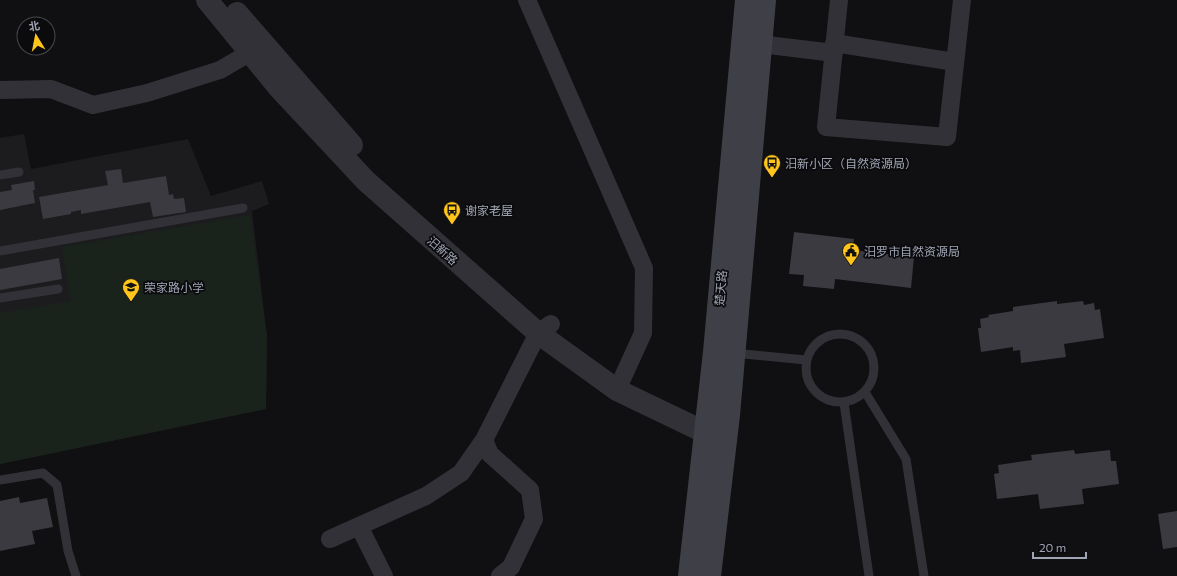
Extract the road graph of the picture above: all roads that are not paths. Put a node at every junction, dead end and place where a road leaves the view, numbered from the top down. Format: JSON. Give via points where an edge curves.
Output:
{"nodes":[{"id":1,"x":207,"y":0,"type":"edge"},
{"id":2,"x":226,"y":0,"type":"edge"},
{"id":3,"x":526,"y":0,"type":"edge"},
{"id":4,"x":746,"y":0,"type":"edge"},
{"id":5,"x":765,"y":0,"type":"edge"},
{"id":6,"x":838,"y":0,"type":"edge"},
{"id":7,"x":962,"y":0,"type":"edge"},
{"id":8,"x":760,"y":44,"type":"junction"},
{"id":9,"x":834,"y":48,"type":"junction"},
{"id":10,"x":251,"y":52,"type":"junction"},
{"id":11,"x":955,"y":62,"type":"junction"},
{"id":12,"x":0,"y":90,"type":"edge"},
{"id":13,"x":19,"y":172,"type":"dead end"},
{"id":14,"x":0,"y":175,"type":"edge"},
{"id":15,"x":242,"y":208,"type":"dead end"},
{"id":16,"x":0,"y":251,"type":"edge"},
{"id":17,"x":58,"y":289,"type":"dead end"},
{"id":18,"x":0,"y":298,"type":"edge"},
{"id":19,"x":545,"y":328,"type":"junction"},
{"id":20,"x":724,"y":352,"type":"junction"},
{"id":21,"x":806,"y":360,"type":"junction"},
{"id":22,"x":619,"y":385,"type":"junction"},
{"id":23,"x":865,"y":392,"type":"junction"},
{"id":24,"x":844,"y":403,"type":"junction"},
{"id":25,"x":729,"y":415,"type":"junction"},
{"id":26,"x":706,"y":423,"type":"junction"},
{"id":27,"x":484,"y":440,"type":"junction"},
{"id":28,"x":725,"y":442,"type":"junction"},
{"id":29,"x":0,"y":480,"type":"edge"},
{"id":30,"x":360,"y":526,"type":"junction"},
{"id":31,"x":330,"y":539,"type":"dead end"},
{"id":32,"x":76,"y":576,"type":"edge"},
{"id":33,"x":384,"y":576,"type":"edge"},
{"id":34,"x":500,"y":576,"type":"edge"},
{"id":35,"x":689,"y":576,"type":"edge"},
{"id":36,"x":710,"y":576,"type":"edge"},
{"id":37,"x":869,"y":576,"type":"edge"},
{"id":38,"x":924,"y":576,"type":"edge"}],
"edges":[{"from":1,"to":10,"type":"street","name":"汨新路"},
{"from":2,"to":19,"type":"street","via":[[363,157],[532,310]]},
{"from":3,"to":22,"type":"street","via":[[644,268],[643,333]]},
{"from":4,"to":20,"type":"main road","name":"楚天路"},
{"from":5,"to":8,"type":"main road","name":"楚天路"},
{"from":6,"to":9,"type":"street"},
{"from":7,"to":11,"type":"street"},
{"from":8,"to":9,"type":"street"},
{"from":8,"to":20,"type":"main road","name":"楚天路"},
{"from":9,"to":11,"type":"street"},
{"from":9,"to":11,"type":"street","via":[[826,127],[947,137]]},
{"from":10,"to":12,"type":"street","via":[[220,70],[147,93],[93,105],[51,89]]},
{"from":10,"to":19,"type":"street","name":"汨新路","via":[[279,88],[366,181]]},
{"from":13,"to":14,"type":"lane"},
{"from":15,"to":16,"type":"lane"},
{"from":17,"to":18,"type":"lane"},
{"from":19,"to":22,"type":"street","name":"汨新路"},
{"from":19,"to":27,"type":"street"},
{"from":20,"to":21,"type":"lane"},
{"from":20,"to":25,"type":"main road","name":"楚天路"},
{"from":20,"to":26,"type":"main road","name":"楚天路"},
{"from":21,"to":23,"type":"lane","via":[[810,350],[827,336],[849,335],[860,340],[869,348],[874,359],[875,371],[872,382]]},
{"from":21,"to":24,"type":"lane","via":[[808,382],[814,391],[823,398]]},
{"from":22,"to":26,"type":"street","name":"汨新路"},
{"from":23,"to":24,"type":"lane","via":[[856,399]]},
{"from":23,"to":38,"type":"lane","via":[[906,459]]},
{"from":24,"to":37,"type":"lane"},
{"from":25,"to":26,"type":"street"},
{"from":25,"to":28,"type":"main road","name":"楚天路"},
{"from":26,"to":28,"type":"street","name":"汨新路"},
{"from":26,"to":35,"type":"main road","name":"楚天路"},
{"from":27,"to":30,"type":"street","via":[[461,473],[426,496]]},
{"from":27,"to":34,"type":"street","via":[[490,454],[530,490],[534,519],[511,567]]},
{"from":28,"to":36,"type":"main road","name":"楚天路"},
{"from":29,"to":32,"type":"lane","via":[[43,472],[57,485],[68,552]]},
{"from":30,"to":31,"type":"street"},
{"from":30,"to":33,"type":"street"}]}
